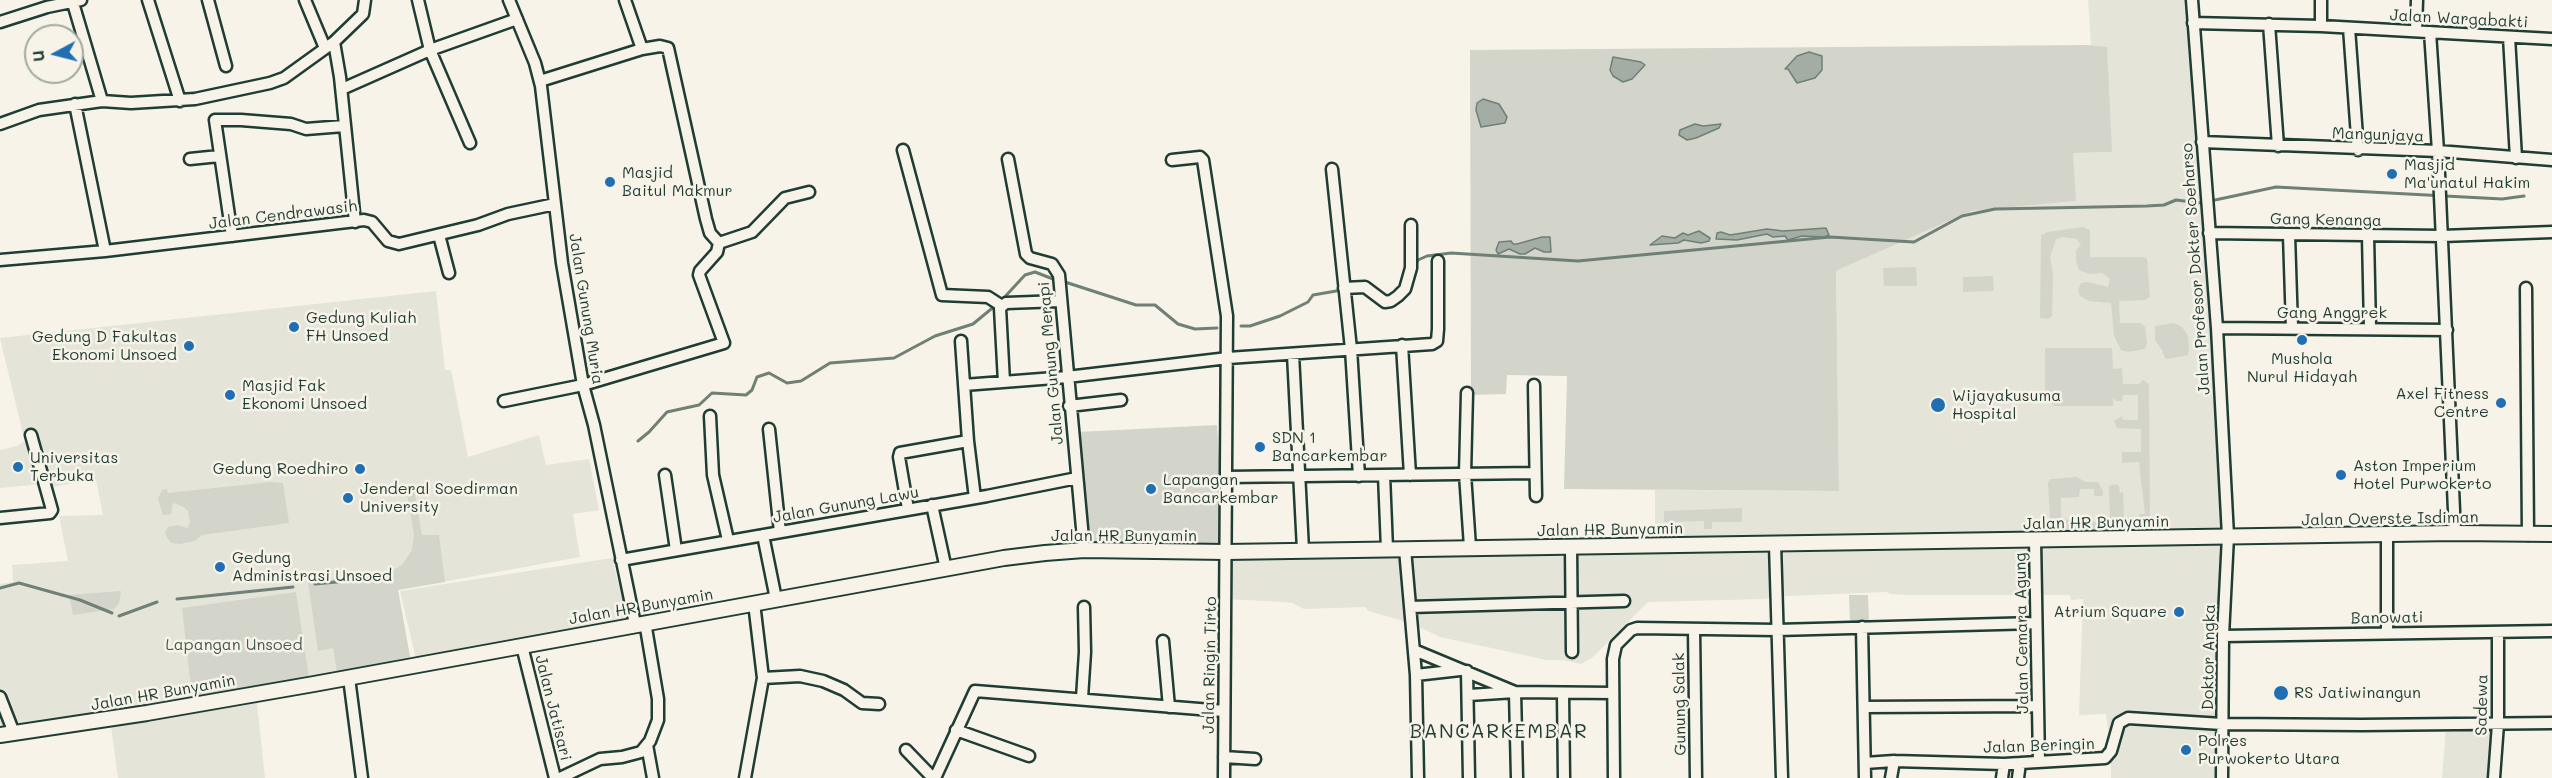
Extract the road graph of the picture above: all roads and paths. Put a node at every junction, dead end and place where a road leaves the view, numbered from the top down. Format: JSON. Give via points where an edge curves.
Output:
{"nodes":[{"id":1,"x":148,"y":0,"type":"edge"},
{"id":2,"x":208,"y":0,"type":"edge"},
{"id":3,"x":305,"y":0,"type":"edge"},
{"id":4,"x":365,"y":0,"type":"edge"},
{"id":5,"x":418,"y":0,"type":"edge"},
{"id":6,"x":509,"y":0,"type":"edge"},
{"id":7,"x":625,"y":0,"type":"edge"},
{"id":8,"x":2192,"y":0,"type":"edge"},
{"id":9,"x":2321,"y":0,"type":"edge"},
{"id":10,"x":2417,"y":0,"type":"edge"},
{"id":11,"x":77,"y":1,"type":"edge"},
{"id":12,"x":46,"y":4,"type":"edge"},
{"id":13,"x":517,"y":19,"type":"junction"},
{"id":14,"x":0,"y":22,"type":"edge"},
{"id":15,"x":2193,"y":23,"type":"junction"},
{"id":16,"x":2269,"y":24,"type":"junction"},
{"id":17,"x":2321,"y":26,"type":"junction"},
{"id":18,"x":2349,"y":28,"type":"junction"},
{"id":19,"x":2416,"y":31,"type":"junction"},
{"id":20,"x":2430,"y":32,"type":"junction"},
{"id":21,"x":2510,"y":37,"type":"junction"},
{"id":22,"x":2552,"y":39,"type":"edge"},
{"id":23,"x":329,"y":45,"type":"junction"},
{"id":24,"x":642,"y":49,"type":"junction"},
{"id":25,"x":430,"y":50,"type":"junction"},
{"id":26,"x":226,"y":66,"type":"dead end"},
{"id":27,"x":540,"y":81,"type":"junction"},
{"id":28,"x":342,"y":89,"type":"junction"},
{"id":29,"x":102,"y":101,"type":"junction"},
{"id":30,"x":180,"y":101,"type":"junction"},
{"id":31,"x":75,"y":104,"type":"junction"},
{"id":32,"x":0,"y":124,"type":"edge"},
{"id":33,"x":344,"y":126,"type":"junction"},
{"id":34,"x":2202,"y":142,"type":"junction"},
{"id":35,"x":470,"y":143,"type":"dead end"},
{"id":36,"x":2278,"y":146,"type":"junction"},
{"id":37,"x":903,"y":150,"type":"dead end"},
{"id":38,"x":2358,"y":150,"type":"junction"},
{"id":39,"x":2438,"y":151,"type":"junction"},
{"id":40,"x":219,"y":156,"type":"junction"},
{"id":41,"x":2516,"y":158,"type":"junction"},
{"id":42,"x":190,"y":159,"type":"dead end"},
{"id":43,"x":1008,"y":159,"type":"dead end"},
{"id":44,"x":2552,"y":159,"type":"edge"},
{"id":45,"x":1172,"y":160,"type":"dead end"},
{"id":46,"x":1332,"y":169,"type":"dead end"},
{"id":47,"x":809,"y":192,"type":"dead end"},
{"id":48,"x":555,"y":204,"type":"junction"},
{"id":49,"x":355,"y":222,"type":"junction"},
{"id":50,"x":1411,"y":225,"type":"dead end"},
{"id":51,"x":2552,"y":232,"type":"edge"},
{"id":52,"x":2209,"y":233,"type":"junction"},
{"id":53,"x":440,"y":235,"type":"junction"},
{"id":54,"x":2289,"y":235,"type":"junction"},
{"id":55,"x":232,"y":236,"type":"junction"},
{"id":56,"x":2368,"y":236,"type":"junction"},
{"id":57,"x":2442,"y":236,"type":"junction"},
{"id":58,"x":719,"y":243,"type":"junction"},
{"id":59,"x":105,"y":251,"type":"junction"},
{"id":60,"x":0,"y":260,"type":"edge"},
{"id":61,"x":1438,"y":261,"type":"dead end"},
{"id":62,"x":449,"y":273,"type":"dead end"},
{"id":63,"x":1344,"y":288,"type":"junction"},
{"id":64,"x":2526,"y":288,"type":"dead end"},
{"id":65,"x":1061,"y":301,"type":"junction"},
{"id":66,"x":1000,"y":304,"type":"junction"},
{"id":67,"x":2217,"y":327,"type":"junction"},
{"id":68,"x":2292,"y":328,"type":"junction"},
{"id":69,"x":2370,"y":328,"type":"junction"},
{"id":70,"x":2447,"y":330,"type":"junction"},
{"id":71,"x":961,"y":341,"type":"dead end"},
{"id":72,"x":1402,"y":345,"type":"junction"},
{"id":73,"x":1351,"y":349,"type":"junction"},
{"id":74,"x":1293,"y":354,"type":"junction"},
{"id":75,"x":1228,"y":358,"type":"junction"},
{"id":76,"x":1067,"y":377,"type":"junction"},
{"id":77,"x":1004,"y":382,"type":"junction"},
{"id":78,"x":583,"y":385,"type":"junction"},
{"id":79,"x":964,"y":385,"type":"junction"},
{"id":80,"x":1534,"y":385,"type":"dead end"},
{"id":81,"x":1467,"y":393,"type":"dead end"},
{"id":82,"x":1121,"y":400,"type":"dead end"},
{"id":83,"x":504,"y":401,"type":"dead end"},
{"id":84,"x":1070,"y":406,"type":"junction"},
{"id":85,"x":710,"y":416,"type":"dead end"},
{"id":86,"x":769,"y":429,"type":"dead end"},
{"id":87,"x":31,"y":435,"type":"dead end"},
{"id":88,"x":968,"y":441,"type":"junction"},
{"id":89,"x":1534,"y":473,"type":"junction"},
{"id":90,"x":1465,"y":474,"type":"junction"},
{"id":91,"x":665,"y":475,"type":"dead end"},
{"id":92,"x":1384,"y":475,"type":"junction"},
{"id":93,"x":1410,"y":475,"type":"junction"},
{"id":94,"x":1359,"y":476,"type":"junction"},
{"id":95,"x":1227,"y":477,"type":"junction"},
{"id":96,"x":1299,"y":477,"type":"junction"},
{"id":97,"x":1077,"y":478,"type":"junction"},
{"id":98,"x":1536,"y":496,"type":"dead end"},
{"id":99,"x":975,"y":498,"type":"junction"},
{"id":100,"x":932,"y":505,"type":"junction"},
{"id":101,"x":908,"y":509,"type":"junction"},
{"id":102,"x":0,"y":518,"type":"edge"},
{"id":103,"x":780,"y":532,"type":"junction"},
{"id":104,"x":2455,"y":533,"type":"junction"},
{"id":105,"x":2552,"y":534,"type":"edge"},
{"id":106,"x":763,"y":535,"type":"junction"},
{"id":107,"x":2528,"y":535,"type":"junction"},
{"id":108,"x":2228,"y":536,"type":"junction"},
{"id":109,"x":2387,"y":536,"type":"junction"},
{"id":110,"x":728,"y":540,"type":"junction"},
{"id":111,"x":2035,"y":540,"type":"junction"},
{"id":112,"x":1775,"y":544,"type":"junction"},
{"id":113,"x":1470,"y":547,"type":"junction"},
{"id":114,"x":1571,"y":547,"type":"junction"},
{"id":115,"x":1387,"y":549,"type":"junction"},
{"id":116,"x":1406,"y":549,"type":"junction"},
{"id":117,"x":676,"y":550,"type":"junction"},
{"id":118,"x":1084,"y":550,"type":"junction"},
{"id":119,"x":1303,"y":550,"type":"junction"},
{"id":120,"x":1226,"y":552,"type":"junction"},
{"id":121,"x":621,"y":560,"type":"junction"},
{"id":122,"x":946,"y":569,"type":"junction"},
{"id":123,"x":776,"y":599,"type":"junction"},
{"id":124,"x":1624,"y":601,"type":"dead end"},
{"id":125,"x":754,"y":603,"type":"junction"},
{"id":126,"x":1572,"y":604,"type":"junction"},
{"id":127,"x":1084,"y":607,"type":"dead end"},
{"id":128,"x":1410,"y":608,"type":"junction"},
{"id":129,"x":640,"y":623,"type":"junction"},
{"id":130,"x":2036,"y":623,"type":"junction"},
{"id":131,"x":1862,"y":627,"type":"junction"},
{"id":132,"x":1694,"y":630,"type":"junction"},
{"id":133,"x":1777,"y":630,"type":"junction"},
{"id":134,"x":2552,"y":631,"type":"edge"},
{"id":135,"x":2498,"y":632,"type":"junction"},
{"id":136,"x":2387,"y":633,"type":"junction"},
{"id":137,"x":2223,"y":636,"type":"junction"},
{"id":138,"x":1163,"y":641,"type":"dead end"},
{"id":139,"x":522,"y":646,"type":"junction"},
{"id":140,"x":1414,"y":650,"type":"junction"},
{"id":141,"x":1572,"y":652,"type":"dead end"},
{"id":142,"x":1464,"y":670,"type":"junction"},
{"id":143,"x":1416,"y":675,"type":"junction"},
{"id":144,"x":349,"y":678,"type":"junction"},
{"id":145,"x":763,"y":678,"type":"junction"},
{"id":146,"x":1515,"y":692,"type":"junction"},
{"id":147,"x":1563,"y":693,"type":"junction"},
{"id":148,"x":1613,"y":693,"type":"junction"},
{"id":149,"x":1469,"y":695,"type":"junction"},
{"id":150,"x":0,"y":697,"type":"edge"},
{"id":151,"x":1082,"y":698,"type":"junction"},
{"id":152,"x":879,"y":704,"type":"dead end"},
{"id":153,"x":1169,"y":706,"type":"junction"},
{"id":154,"x":2038,"y":706,"type":"junction"},
{"id":155,"x":1864,"y":707,"type":"junction"},
{"id":156,"x":1224,"y":711,"type":"junction"},
{"id":157,"x":2552,"y":723,"type":"edge"},
{"id":158,"x":2222,"y":724,"type":"junction"},
{"id":159,"x":2498,"y":724,"type":"junction"},
{"id":160,"x":956,"y":730,"type":"junction"},
{"id":161,"x":7,"y":734,"type":"edge"},
{"id":162,"x":647,"y":745,"type":"junction"},
{"id":163,"x":906,"y":750,"type":"dead end"},
{"id":164,"x":1029,"y":756,"type":"dead end"},
{"id":165,"x":1224,"y":757,"type":"junction"},
{"id":166,"x":1256,"y":759,"type":"dead end"},
{"id":167,"x":1894,"y":760,"type":"junction"},
{"id":168,"x":2039,"y":762,"type":"junction"},
{"id":169,"x":1865,"y":763,"type":"junction"},
{"id":170,"x":2020,"y":763,"type":"junction"},
{"id":171,"x":2004,"y":764,"type":"junction"},
{"id":172,"x":362,"y":778,"type":"edge"},
{"id":173,"x":555,"y":778,"type":"edge"},
{"id":174,"x":560,"y":778,"type":"edge"},
{"id":175,"x":653,"y":778,"type":"edge"},
{"id":176,"x":745,"y":778,"type":"edge"},
{"id":177,"x":934,"y":778,"type":"edge"},
{"id":178,"x":1224,"y":778,"type":"edge"},
{"id":179,"x":1418,"y":778,"type":"edge"},
{"id":180,"x":1469,"y":778,"type":"edge"},
{"id":181,"x":1517,"y":778,"type":"edge"},
{"id":182,"x":1564,"y":778,"type":"edge"},
{"id":183,"x":1614,"y":778,"type":"edge"},
{"id":184,"x":1696,"y":778,"type":"edge"},
{"id":185,"x":1782,"y":778,"type":"edge"},
{"id":186,"x":1865,"y":778,"type":"edge"},
{"id":187,"x":1891,"y":778,"type":"edge"},
{"id":188,"x":2002,"y":778,"type":"edge"},
{"id":189,"x":2018,"y":778,"type":"edge"},
{"id":190,"x":2222,"y":778,"type":"edge"},
{"id":191,"x":2494,"y":778,"type":"edge"}],
"edges":[{"from":1,"to":30,"type":"street"},
{"from":2,"to":26,"type":"street"},
{"from":3,"to":23,"type":"street"},
{"from":4,"to":23,"type":"street","via":[[363,14]]},
{"from":5,"to":25,"type":"street"},
{"from":6,"to":13,"type":"street","name":"Jalan Gunung Muria"},
{"from":7,"to":24,"type":"street"},
{"from":8,"to":15,"type":"street","name":"Jalan Profesor Dokter Soeharso"},
{"from":9,"to":17,"type":"street"},
{"from":10,"to":19,"type":"street"},
{"from":11,"to":12,"type":"street"},
{"from":11,"to":29,"type":"street"},
{"from":12,"to":14,"type":"street"},
{"from":13,"to":25,"type":"street"},
{"from":13,"to":27,"type":"street","name":"Jalan Gunung Muria"},
{"from":15,"to":16,"type":"street","name":"Jalan Wargabakti"},
{"from":15,"to":34,"type":"street","name":"Jalan Profesor Dokter Soeharso"},
{"from":16,"to":17,"type":"street","name":"Jalan Wargabakti"},
{"from":16,"to":36,"type":"street"},
{"from":17,"to":18,"type":"street","name":"Jalan Wargabakti"},
{"from":18,"to":19,"type":"street","name":"Jalan Wargabakti"},
{"from":18,"to":38,"type":"street"},
{"from":19,"to":20,"type":"street","name":"Jalan Wargabakti"},
{"from":20,"to":21,"type":"street","name":"Jalan Wargabakti"},
{"from":20,"to":39,"type":"street"},
{"from":21,"to":22,"type":"street","name":"Jalan Wargabakti"},
{"from":21,"to":41,"type":"street"},
{"from":23,"to":28,"type":"street"},
{"from":23,"to":30,"type":"street","via":[[284,78],[227,94]]},
{"from":24,"to":27,"type":"street"},
{"from":24,"to":58,"type":"street","via":[[668,49],[705,219]]},
{"from":25,"to":28,"type":"street"},
{"from":25,"to":35,"type":"street"},
{"from":27,"to":48,"type":"street","name":"Jalan Gunung Muria"},
{"from":28,"to":33,"type":"street"},
{"from":29,"to":30,"type":"street"},
{"from":29,"to":31,"type":"street"},
{"from":31,"to":32,"type":"street","via":[[33,111]]},
{"from":31,"to":59,"type":"street"},
{"from":33,"to":40,"type":"street","via":[[306,129],[291,124],[218,119],[214,122]]},
{"from":33,"to":49,"type":"street"},
{"from":34,"to":36,"type":"street","name":"Mangunjaya"},
{"from":34,"to":52,"type":"street","name":"Jalan Profesor Dokter Soeharso"},
{"from":36,"to":38,"type":"street","name":"Mangunjaya"},
{"from":37,"to":66,"type":"street","via":[[942,295],[988,297]]},
{"from":38,"to":39,"type":"street","name":"Mangunjaya"},
{"from":39,"to":41,"type":"street","name":"Mangunjaya"},
{"from":39,"to":57,"type":"street"},
{"from":40,"to":42,"type":"street"},
{"from":40,"to":55,"type":"street"},
{"from":41,"to":44,"type":"street","name":"Mangunjaya"},
{"from":43,"to":65,"type":"street","name":"Jalan Gunung Merapi","via":[[1026,254],[1056,268]]},
{"from":45,"to":75,"type":"street","name":"Jalan Ringin Tirto","via":[[1203,160],[1227,316]]},
{"from":46,"to":63,"type":"street"},
{"from":47,"to":58,"type":"street","via":[[785,198],[752,232]]},
{"from":48,"to":53,"type":"street","name":"Jalan Cendrawasih"},
{"from":48,"to":78,"type":"street","name":"Jalan Gunung Muria"},
{"from":49,"to":53,"type":"street","name":"Jalan Cendrawasih","via":[[372,222],[388,241],[399,244]]},
{"from":49,"to":55,"type":"street","name":"Jalan Cendrawasih"},
{"from":50,"to":63,"type":"street","via":[[1411,268],[1405,289],[1398,296],[1385,302],[1365,287]]},
{"from":51,"to":57,"type":"street","name":"Gang Kenanga"},
{"from":52,"to":54,"type":"street","name":"Gang Kenanga"},
{"from":52,"to":67,"type":"street","name":"Jalan Profesor Dokter Soeharso"},
{"from":53,"to":62,"type":"street"},
{"from":54,"to":56,"type":"street","name":"Gang Kenanga"},
{"from":54,"to":68,"type":"street"},
{"from":55,"to":59,"type":"street","name":"Jalan Cendrawasih"},
{"from":56,"to":57,"type":"street","name":"Gang Kenanga"},
{"from":56,"to":69,"type":"street"},
{"from":57,"to":70,"type":"street"},
{"from":58,"to":78,"type":"street","via":[[717,252],[699,275],[724,342]]},
{"from":59,"to":60,"type":"street","name":"Jalan Cendrawasih"},
{"from":61,"to":72,"type":"street","via":[[1437,341]]},
{"from":63,"to":73,"type":"street"},
{"from":64,"to":107,"type":"street"},
{"from":65,"to":66,"type":"street"},
{"from":65,"to":76,"type":"street","name":"Jalan Gunung Merapi"},
{"from":66,"to":77,"type":"street"},
{"from":67,"to":68,"type":"street","name":"Gang Anggrek"},
{"from":67,"to":108,"type":"street","name":"Jalan Profesor Dokter Soeharso"},
{"from":68,"to":69,"type":"street","name":"Gang Anggrek"},
{"from":69,"to":70,"type":"street","name":"Gang Anggrek"},
{"from":70,"to":104,"type":"street"},
{"from":71,"to":79,"type":"street"},
{"from":72,"to":73,"type":"street"},
{"from":72,"to":93,"type":"street"},
{"from":73,"to":74,"type":"street"},
{"from":73,"to":94,"type":"street"},
{"from":74,"to":75,"type":"street"},
{"from":74,"to":96,"type":"street"},
{"from":75,"to":76,"type":"street"},
{"from":75,"to":95,"type":"street","name":"Jalan Ringin Tirto"},
{"from":76,"to":77,"type":"street"},
{"from":76,"to":84,"type":"street","name":"Jalan Gunung Merapi"},
{"from":77,"to":79,"type":"street"},
{"from":78,"to":83,"type":"street"},
{"from":78,"to":121,"type":"street","name":"Jalan Gunung Muria"},
{"from":79,"to":88,"type":"street"},
{"from":80,"to":89,"type":"street"},
{"from":81,"to":90,"type":"street"},
{"from":82,"to":84,"type":"street"},
{"from":84,"to":97,"type":"street","name":"Jalan Gunung Merapi"},
{"from":85,"to":110,"type":"street","via":[[712,465]]},
{"from":86,"to":103,"type":"street"},
{"from":87,"to":102,"type":"street","via":[[52,510]]},
{"from":88,"to":99,"type":"street"},
{"from":88,"to":101,"type":"street","via":[[900,453]]},
{"from":89,"to":90,"type":"street"},
{"from":89,"to":98,"type":"street"},
{"from":90,"to":93,"type":"street"},
{"from":90,"to":113,"type":"street"},
{"from":91,"to":117,"type":"street"},
{"from":92,"to":93,"type":"street"},
{"from":92,"to":94,"type":"street"},
{"from":92,"to":115,"type":"street"},
{"from":94,"to":96,"type":"street"},
{"from":95,"to":96,"type":"street"},
{"from":95,"to":120,"type":"street","name":"Jalan Ringin Tirto"},
{"from":96,"to":119,"type":"street"},
{"from":97,"to":99,"type":"street","name":"Jalan Gunung Lawu"},
{"from":97,"to":118,"type":"street","name":"Jalan Gunung Merapi"},
{"from":99,"to":100,"type":"street","name":"Jalan Gunung Lawu"},
{"from":100,"to":101,"type":"street","name":"Jalan Gunung Lawu"},
{"from":100,"to":122,"type":"street"},
{"from":101,"to":103,"type":"street","name":"Jalan Gunung Lawu"},
{"from":103,"to":106,"type":"street","name":"Jalan Gunung Lawu"},
{"from":104,"to":107,"type":"main road","name":"Jalan Overste Isdiman"},
{"from":104,"to":109,"type":"main road","name":"Jalan Overste Isdiman"},
{"from":105,"to":107,"type":"main road","name":"Jalan Overste Isdiman"},
{"from":106,"to":110,"type":"street","name":"Jalan Gunung Lawu"},
{"from":106,"to":123,"type":"street"},
{"from":108,"to":109,"type":"main road","name":"Jalan Overste Isdiman"},
{"from":108,"to":111,"type":"main road","name":"Jalan HR Bunyamin"},
{"from":108,"to":137,"type":"street","name":"Doktor Angka"},
{"from":109,"to":136,"type":"street"},
{"from":110,"to":117,"type":"street","name":"Jalan Gunung Lawu"},
{"from":111,"to":112,"type":"main road","name":"Jalan HR Bunyamin"},
{"from":111,"to":130,"type":"street","name":"Jalan Cemara Agung"},
{"from":112,"to":114,"type":"main road","name":"Jalan HR Bunyamin"},
{"from":112,"to":133,"type":"street"},
{"from":113,"to":114,"type":"main road","name":"Jalan HR Bunyamin"},
{"from":113,"to":116,"type":"main road","name":"Jalan HR Bunyamin"},
{"from":114,"to":126,"type":"street"},
{"from":115,"to":116,"type":"main road","name":"Jalan HR Bunyamin"},
{"from":115,"to":119,"type":"main road","name":"Jalan HR Bunyamin"},
{"from":116,"to":128,"type":"street"},
{"from":117,"to":121,"type":"street","name":"Jalan Gunung Lawu"},
{"from":118,"to":120,"type":"main road","name":"Jalan HR Bunyamin"},
{"from":118,"to":122,"type":"main road","name":"Jalan HR Bunyamin"},
{"from":119,"to":120,"type":"main road","name":"Jalan HR Bunyamin"},
{"from":120,"to":156,"type":"street","name":"Jalan Ringin Tirto"},
{"from":121,"to":129,"type":"street","name":"Jalan Gunung Muria"},
{"from":122,"to":123,"type":"main road","name":"Jalan HR Bunyamin"},
{"from":123,"to":125,"type":"main road","name":"Jalan HR Bunyamin"},
{"from":124,"to":126,"type":"street"},
{"from":125,"to":129,"type":"main road","name":"Jalan HR Bunyamin"},
{"from":125,"to":145,"type":"street"},
{"from":126,"to":128,"type":"street"},
{"from":126,"to":141,"type":"street"},
{"from":127,"to":151,"type":"street"},
{"from":128,"to":140,"type":"street"},
{"from":129,"to":139,"type":"main road","name":"Jalan HR Bunyamin"},
{"from":129,"to":162,"type":"street","name":"Jalan Gunung Muria","via":[[658,699],[658,720]]},
{"from":130,"to":131,"type":"street"},
{"from":130,"to":154,"type":"street","name":"Jalan Cemara Agung"},
{"from":131,"to":133,"type":"street"},
{"from":131,"to":155,"type":"street"},
{"from":132,"to":133,"type":"street"},
{"from":132,"to":148,"type":"street","via":[[1637,628],[1628,632],[1614,652]]},
{"from":132,"to":184,"type":"street","name":"Gunung Salak"},
{"from":133,"to":185,"type":"street"},
{"from":134,"to":135,"type":"street","name":"Banowati"},
{"from":135,"to":136,"type":"street","name":"Banowati"},
{"from":135,"to":159,"type":"street","name":"Sadewa"},
{"from":136,"to":137,"type":"street","name":"Banowati"},
{"from":137,"to":158,"type":"street","name":"Doktor Angka"},
{"from":138,"to":153,"type":"street"},
{"from":139,"to":144,"type":"main road","name":"Jalan HR Bunyamin"},
{"from":139,"to":173,"type":"street","name":"Jalan Jatisari"},
{"from":140,"to":142,"type":"street"},
{"from":140,"to":143,"type":"street"},
{"from":142,"to":143,"type":"street"},
{"from":142,"to":146,"type":"street"},
{"from":142,"to":149,"type":"street"},
{"from":143,"to":179,"type":"street"},
{"from":144,"to":161,"type":"main road","name":"Jalan HR Bunyamin"},
{"from":144,"to":172,"type":"street"},
{"from":145,"to":152,"type":"street","via":[[800,676],[823,681],[862,703]]},
{"from":145,"to":176,"type":"street"},
{"from":146,"to":147,"type":"street"},
{"from":146,"to":149,"type":"street"},
{"from":146,"to":181,"type":"street"},
{"from":147,"to":148,"type":"street"},
{"from":147,"to":182,"type":"street"},
{"from":148,"to":183,"type":"street"},
{"from":149,"to":180,"type":"street"},
{"from":150,"to":161,"type":"street"},
{"from":151,"to":153,"type":"street"},
{"from":151,"to":160,"type":"street","via":[[975,691]]},
{"from":153,"to":156,"type":"street"},
{"from":154,"to":155,"type":"street"},
{"from":154,"to":168,"type":"street","name":"Jalan Cemara Agung"},
{"from":155,"to":169,"type":"street"},
{"from":156,"to":165,"type":"street","name":"Jalan Ringin Tirto"},
{"from":157,"to":159,"type":"street"},
{"from":158,"to":159,"type":"street"},
{"from":158,"to":168,"type":"street","name":"Jalan Beringin","via":[[2128,718],[2119,723],[2105,758]]},
{"from":158,"to":190,"type":"street","name":"Doktor Angka"},
{"from":159,"to":191,"type":"street","name":"Sadewa"},
{"from":160,"to":164,"type":"street"},
{"from":160,"to":177,"type":"street"},
{"from":162,"to":174,"type":"street","via":[[642,752],[589,763]]},
{"from":162,"to":175,"type":"street"},
{"from":163,"to":177,"type":"street"},
{"from":165,"to":166,"type":"street"},
{"from":165,"to":178,"type":"street","name":"Jalan Ringin Tirto"},
{"from":167,"to":169,"type":"street","name":"Jalan Beringin"},
{"from":167,"to":171,"type":"street","name":"Jalan Beringin"},
{"from":167,"to":187,"type":"street"},
{"from":168,"to":170,"type":"street","name":"Jalan Beringin"},
{"from":169,"to":186,"type":"street"},
{"from":170,"to":171,"type":"street","name":"Jalan Beringin"},
{"from":170,"to":189,"type":"street"},
{"from":171,"to":188,"type":"street"}]}
